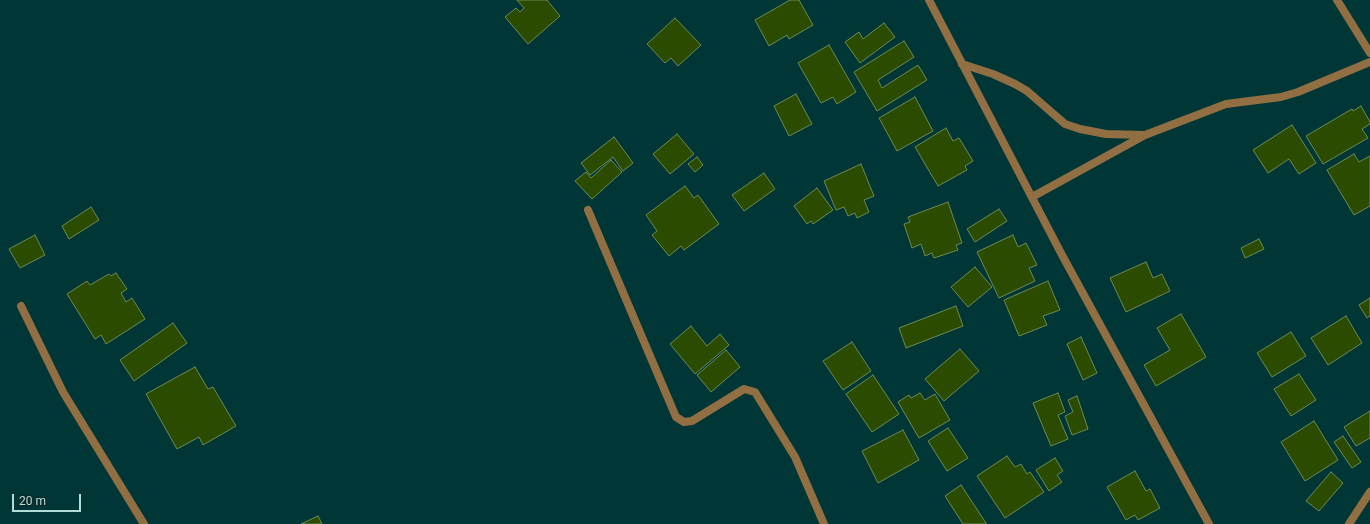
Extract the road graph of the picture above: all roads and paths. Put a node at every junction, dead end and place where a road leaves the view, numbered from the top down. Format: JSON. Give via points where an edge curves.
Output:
{"nodes":[{"id":1,"x":929,"y":0,"type":"edge"},
{"id":2,"x":1337,"y":0,"type":"edge"},
{"id":3,"x":1370,"y":53,"type":"edge"},
{"id":4,"x":1370,"y":62,"type":"edge"},
{"id":5,"x":962,"y":64,"type":"junction"},
{"id":6,"x":1145,"y":135,"type":"junction"},
{"id":7,"x":1032,"y":197,"type":"junction"},
{"id":8,"x":588,"y":210,"type":"dead end"},
{"id":9,"x":21,"y":306,"type":"dead end"},
{"id":10,"x":1370,"y":492,"type":"edge"},
{"id":11,"x":144,"y":524,"type":"edge"},
{"id":12,"x":824,"y":524,"type":"edge"},
{"id":13,"x":1209,"y":524,"type":"edge"},
{"id":14,"x":1349,"y":524,"type":"edge"}],
"edges":[{"from":1,"to":5,"type":"street"},
{"from":2,"to":3,"type":"street"},
{"from":4,"to":6,"type":"street","via":[[1298,92],[1281,97],[1226,104]]},
{"from":5,"to":6,"type":"street","via":[[1015,84],[1027,91],[1065,124],[1080,130]]},
{"from":5,"to":7,"type":"street"},
{"from":6,"to":7,"type":"street"},
{"from":7,"to":13,"type":"street"},
{"from":8,"to":12,"type":"street","via":[[676,417],[684,422],[692,421],[744,389],[755,392],[795,457]]},
{"from":9,"to":11,"type":"street","via":[[63,392]]},
{"from":10,"to":14,"type":"street"}]}
